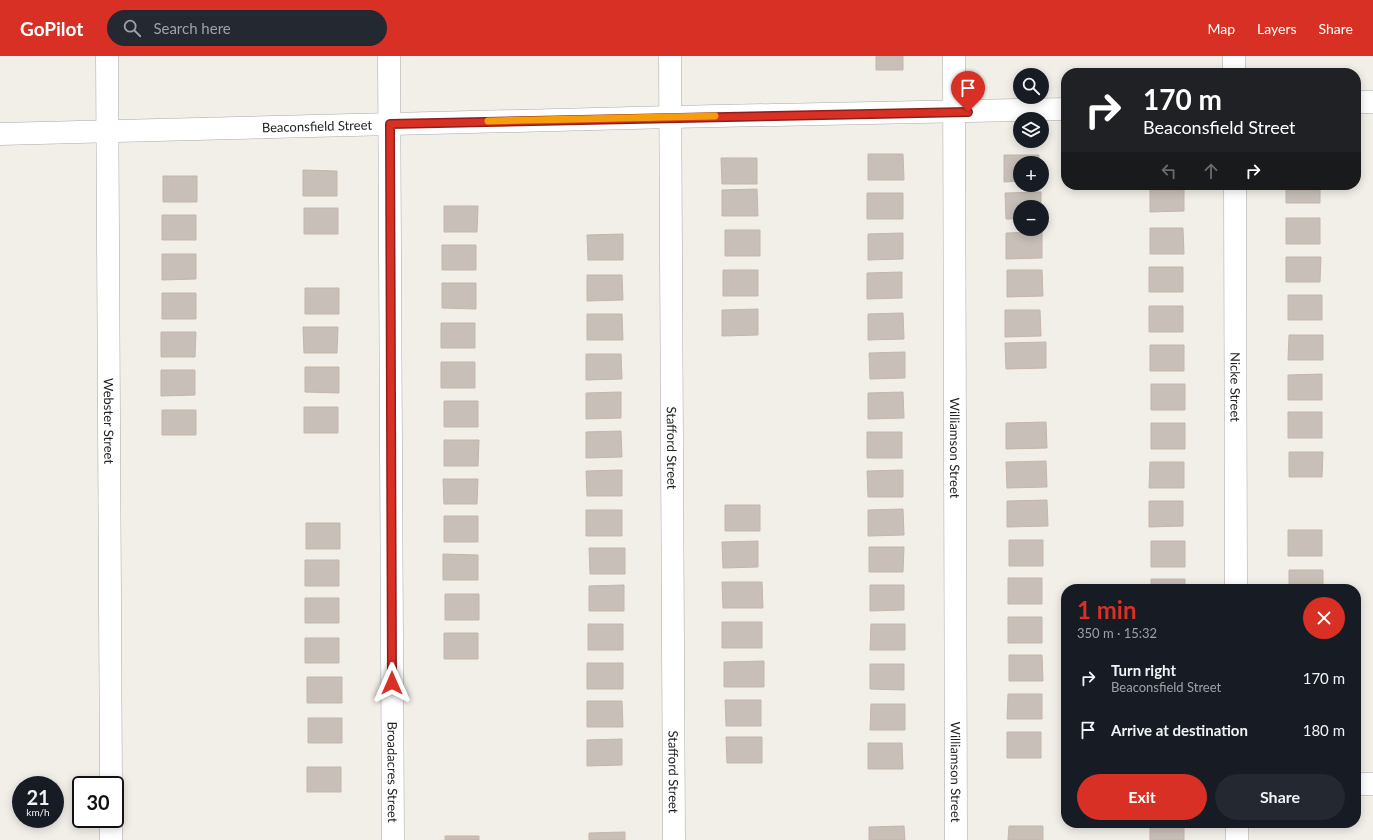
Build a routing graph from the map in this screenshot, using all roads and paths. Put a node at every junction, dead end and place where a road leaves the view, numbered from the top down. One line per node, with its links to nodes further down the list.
1 (107, 56): 13 (street, Webster Street)
2 (389, 56): 12 (street, Broadacres Street)
3 (670, 56): 11 (street, Stafford Street)
4 (954, 56): 10 (street, Williamson Street)
5 (1234, 56): 6 (street)
6 (1234, 68)
7 (1361, 102): 8 (street)
8 (1373, 102)
9 (1061, 109): 10 (street, Beaconsfield Street)
10 (954, 112): 11 (street, Beaconsfield Street); 25 (street, Williamson Street)
11 (671, 117): 12 (street, Beaconsfield Street); 24 (street, Stafford Street)
12 (390, 124): 13 (street, Beaconsfield Street); 23 (street, Broadacres Street)
13 (108, 131): 14 (street, Beaconsfield Street); 17 (street, Webster Street)
14 (0, 134)
15 (1235, 190): 16 (street, Nicke Street)
16 (1236, 584)
17 (111, 776)
18 (1361, 784): 19 (street)
19 (1373, 784)
20 (111, 828): 22 (street)
21 (1237, 828): 26 (street)
22 (111, 840)
23 (393, 840)
24 (674, 840)
25 (956, 840)
26 (1237, 840)

